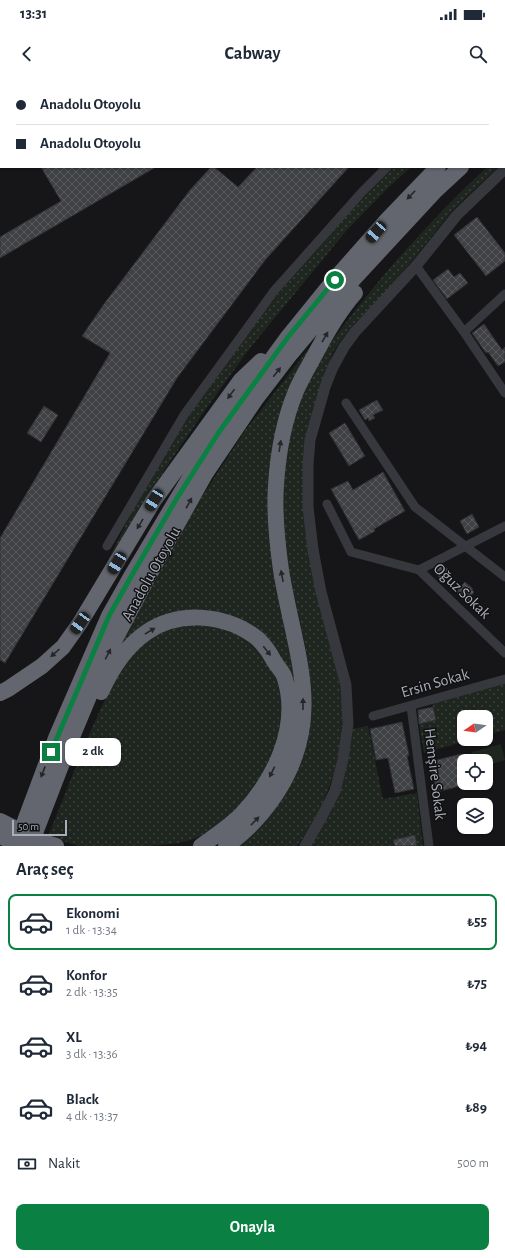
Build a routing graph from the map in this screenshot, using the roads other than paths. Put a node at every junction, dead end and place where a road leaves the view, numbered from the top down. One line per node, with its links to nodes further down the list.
1 (386, 168): 14 (street)
2 (437, 168): 9 (highway, Anadolu Otoyolu, one-way to 9)
3 (460, 168): 5 (highway, Anadolu Otoyolu)
4 (505, 169): 6 (street)
5 (434, 192): 23 (highway, Anadolu Otoyolu, one-way to 5); 31 (highway, one-way to 5)
6 (416, 266): 8 (street); 32 (street)
7 (505, 294): 8 (street)
8 (464, 332): 10 (street)
9 (288, 337): 20 (highway, one-way to 20); 26 (highway, Anadolu Otoyolu, one-way to 26)
10 (505, 393)
11 (346, 403): 15 (street)
12 (327, 504): 16 (street, Oğuz Sokak)
13 (505, 526): 15 (street)
14 (107, 546)
15 (466, 546): 16 (street); 17 (street)
16 (419, 570): 18 (street, Oğuz Sokak)
17 (505, 577)
18 (505, 653)
19 (505, 679): 21 (street, Ersin Sokak)
20 (0, 693)
21 (411, 706): 22 (street, Ersin Sokak); 33 (street, Hemşire Sokak)
22 (373, 716)
23 (44, 806): 28 (highway, Anadolu Otoyolu); 30 (highway, one-way to 30)
24 (0, 821): 29 (highway, bridge)
25 (0, 836): 27 (highway, bridge)
26 (15, 846)
27 (21, 846)
28 (30, 846)
29 (56, 846)
30 (200, 846)
31 (226, 846)
32 (305, 846)
33 (429, 846)

